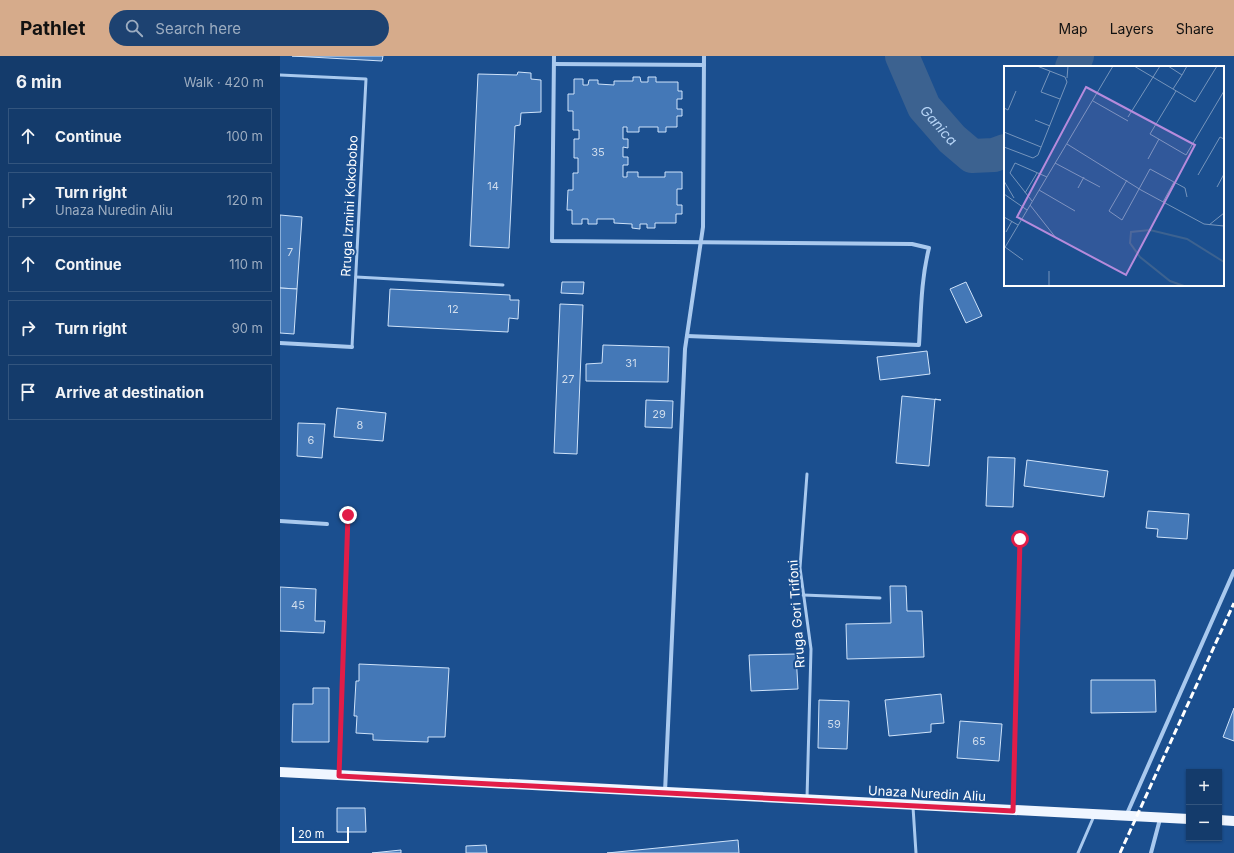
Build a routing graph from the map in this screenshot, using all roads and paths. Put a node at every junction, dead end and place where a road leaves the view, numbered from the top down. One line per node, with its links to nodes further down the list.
1 (554, 56): 3 (street)
2 (704, 56): 4 (street)
3 (554, 64): 4 (street); 6 (street)
4 (704, 65): 6 (street)
5 (280, 75): 7 (lane, Rruga Izmini Kokobobo)
6 (701, 243): 9 (street); 9 (street)
7 (356, 278): 8 (lane); 11 (lane, Rruga Izmini Kokobobo)
8 (503, 284)
9 (687, 336): 22 (street)
10 (280, 343): 11 (street, Rruga Izmini Kokobobo)
11 (352, 347)
12 (807, 474): 18 (lane, Rruga Gori Trifoni)
13 (348, 515): 21 (lane)
14 (280, 521): 15 (street)
15 (327, 524)
16 (1020, 539): 25 (lane)
17 (1234, 571): 27 (street)
18 (803, 595): 19 (lane); 23 (lane, Rruga Gori Trifoni)
19 (880, 598)
20 (280, 772): 21 (main road, Unaza Nuredin Aliu)
21 (339, 776): 22 (main road, Unaza Nuredin Aliu)
22 (665, 793): 23 (main road, Unaza Nuredin Aliu)
23 (807, 800): 24 (main road, Unaza Nuredin Aliu)
24 (913, 805): 25 (main road, Unaza Nuredin Aliu); 32 (lane)
25 (1013, 811): 26 (main road, Unaza Nuredin Aliu)
26 (1095, 814): 27 (main road, Unaza Nuredin Aliu); 33 (lane)
27 (1126, 816): 28 (main road, Unaza Nuredin Aliu)
28 (1161, 817): 29 (main road, Unaza Nuredin Aliu); 34 (street)
29 (1186, 819)
30 (1222, 820): 31 (main road)
31 (1234, 821)
32 (916, 853)
33 (1078, 853)
34 (1151, 853)

